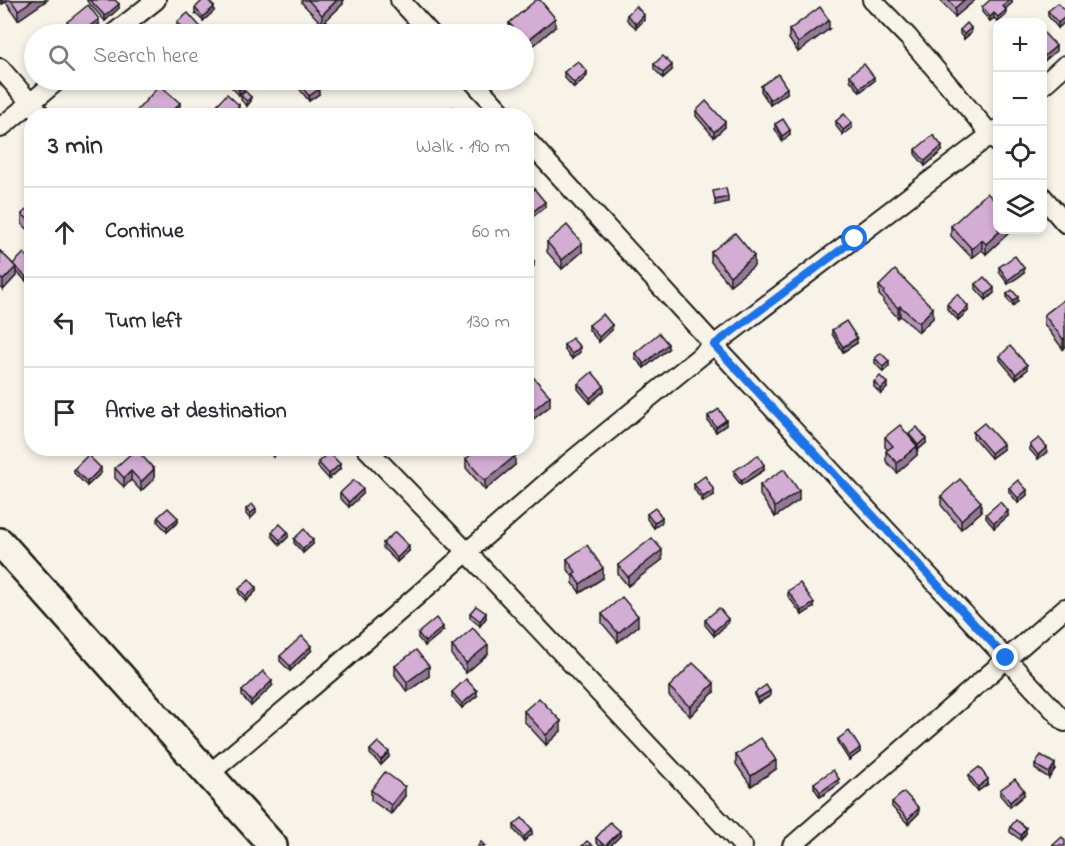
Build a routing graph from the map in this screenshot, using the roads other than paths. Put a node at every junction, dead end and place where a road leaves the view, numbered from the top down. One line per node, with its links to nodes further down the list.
1 (156, 0): 4 (street)
2 (400, 0): 5 (street)
3 (872, 0): 16 (street)
4 (126, 24)
5 (422, 24)
6 (1065, 65): 8 (street)
7 (0, 68): 11 (street)
8 (1047, 81)
9 (50, 90): 12 (street)
10 (481, 90): 13 (street)
11 (35, 108)
12 (37, 108)
13 (498, 108)
14 (24, 115): 15 (street)
15 (0, 128)
16 (993, 134)
17 (993, 137): 21 (street)
18 (534, 148): 21 (street)
19 (1047, 202): 20 (street)
20 (1065, 223)
21 (714, 345): 24 (street); 26 (street)
22 (374, 456): 24 (street)
23 (0, 542): 28 (main road)
24 (466, 551): 28 (street); 30 (street)
25 (1065, 608): 26 (street)
26 (1006, 658): 27 (street); 31 (street)
27 (1065, 722)
28 (209, 774): 29 (main road)
29 (273, 846)
30 (743, 846)
31 (792, 846)

